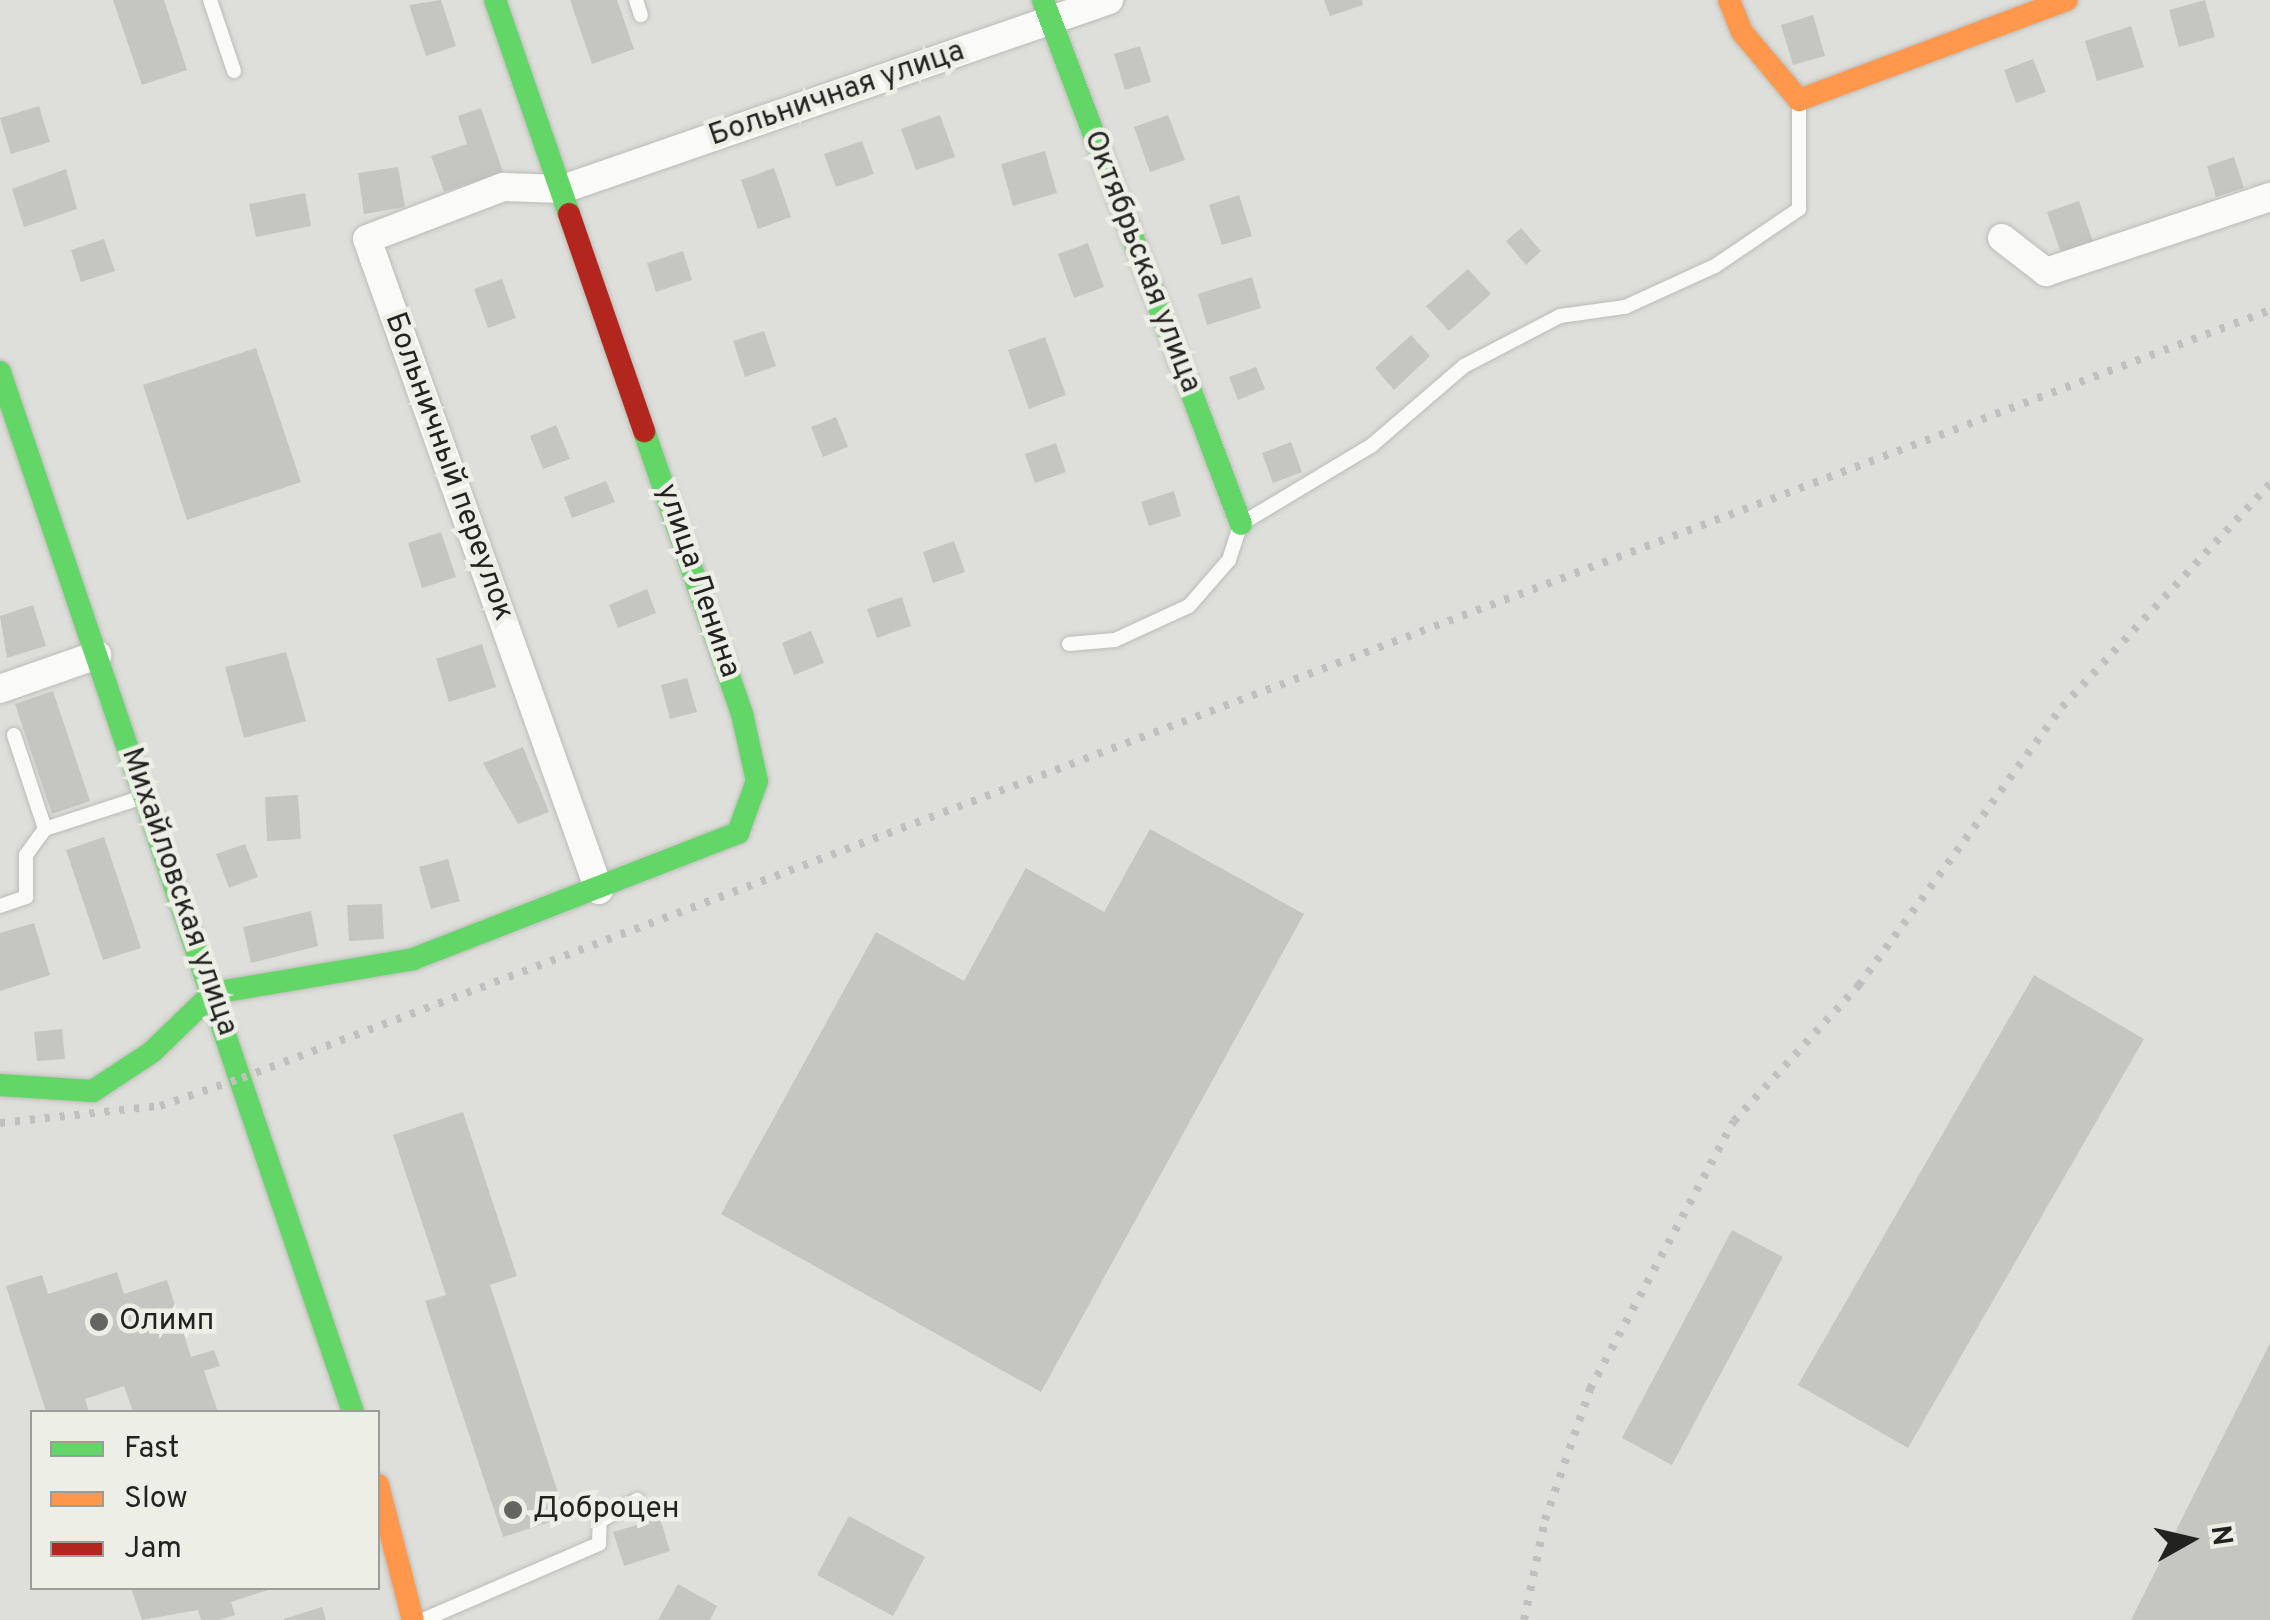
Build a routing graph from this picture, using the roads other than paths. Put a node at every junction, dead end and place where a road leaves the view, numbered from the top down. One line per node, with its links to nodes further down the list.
1 (210, 0): 7 (lane)
2 (495, 0): 9 (street, улица Ленина)
3 (1110, 0): 6 (street, Больничная улица)
4 (1729, 0): 8 (street)
5 (2067, 0): 8 (street)
6 (1046, 11): 9 (street, Больничная улица); 13 (street, Октябрьская улица)
7 (234, 71)
8 (1798, 100): 13 (lane)
9 (564, 189): 20 (street, улица Ленина); 20 (street, Больничный переулок)
10 (2270, 198): 11 (street)
11 (2002, 238)
12 (0, 372): 15 (street, Михайловская улица)
13 (1241, 524): 14 (lane)
14 (1069, 644)
15 (97, 656): 16 (street); 18 (street, Михайловская улица)
16 (0, 689)
17 (14, 735): 19 (lane)
18 (145, 797): 19 (lane); 22 (street, Михайловская улица)
19 (45, 828): 21 (lane)
20 (599, 890): 22 (street, улица Ленина)
21 (0, 906)
22 (212, 993): 23 (street); 24 (street, Михайловская улица)
23 (0, 1086)
24 (352, 1410)
25 (380, 1493): 27 (street)
26 (637, 1500): 28 (lane)
27 (413, 1620)
28 (423, 1620)

